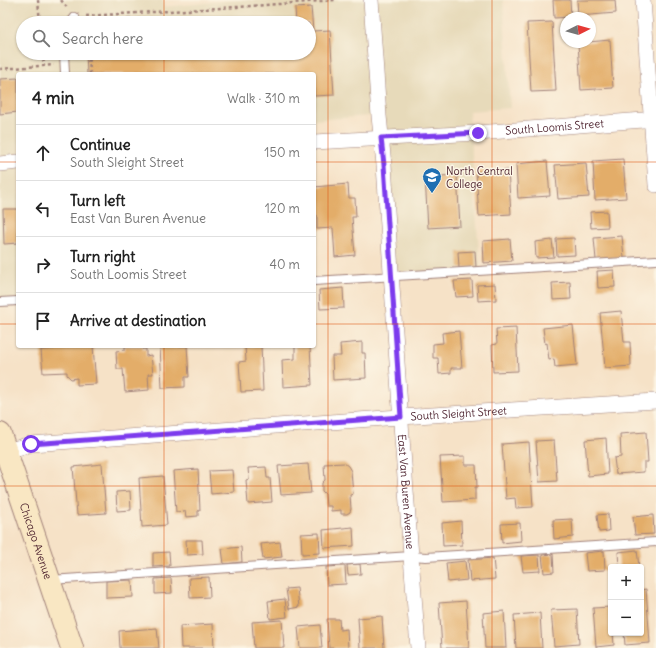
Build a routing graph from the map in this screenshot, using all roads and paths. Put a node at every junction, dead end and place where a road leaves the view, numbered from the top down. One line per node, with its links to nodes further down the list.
1 (38, 0): 5 (path)
2 (335, 0): 6 (path)
3 (371, 0): 16 (street, East Van Buren Avenue)
4 (643, 0): 15 (street)
5 (39, 16)
6 (127, 16)
7 (44, 60): 11 (path)
8 (64, 60): 10 (lane)
9 (89, 60): 14 (path)
10 (64, 65): 11 (path); 13 (lane)
11 (44, 66): 12 (path)
12 (0, 68)
13 (65, 72)
14 (90, 72)
15 (654, 119): 16 (street, South Loomis Street); 20 (street)
16 (381, 138): 17 (street, South Loomis Street); 22 (street, East Van Buren Avenue)
17 (316, 142)
18 (16, 162): 19 (street)
19 (0, 164)
20 (656, 185)
21 (656, 260): 22 (lane)
22 (392, 277): 23 (lane); 27 (street, East Van Buren Avenue)
23 (316, 281)
24 (16, 301): 25 (lane)
25 (0, 302)
26 (656, 401): 27 (street, South Sleight Street)
27 (401, 417): 28 (street, South Sleight Street); 30 (street, East Van Buren Avenue)
28 (2, 446): 31 (main road, Chicago Avenue)
29 (656, 542): 30 (lane)
30 (411, 556): 31 (lane); 33 (street, East Van Buren Avenue)
31 (49, 580): 32 (main road, Chicago Avenue)
32 (72, 648)
33 (418, 648)

